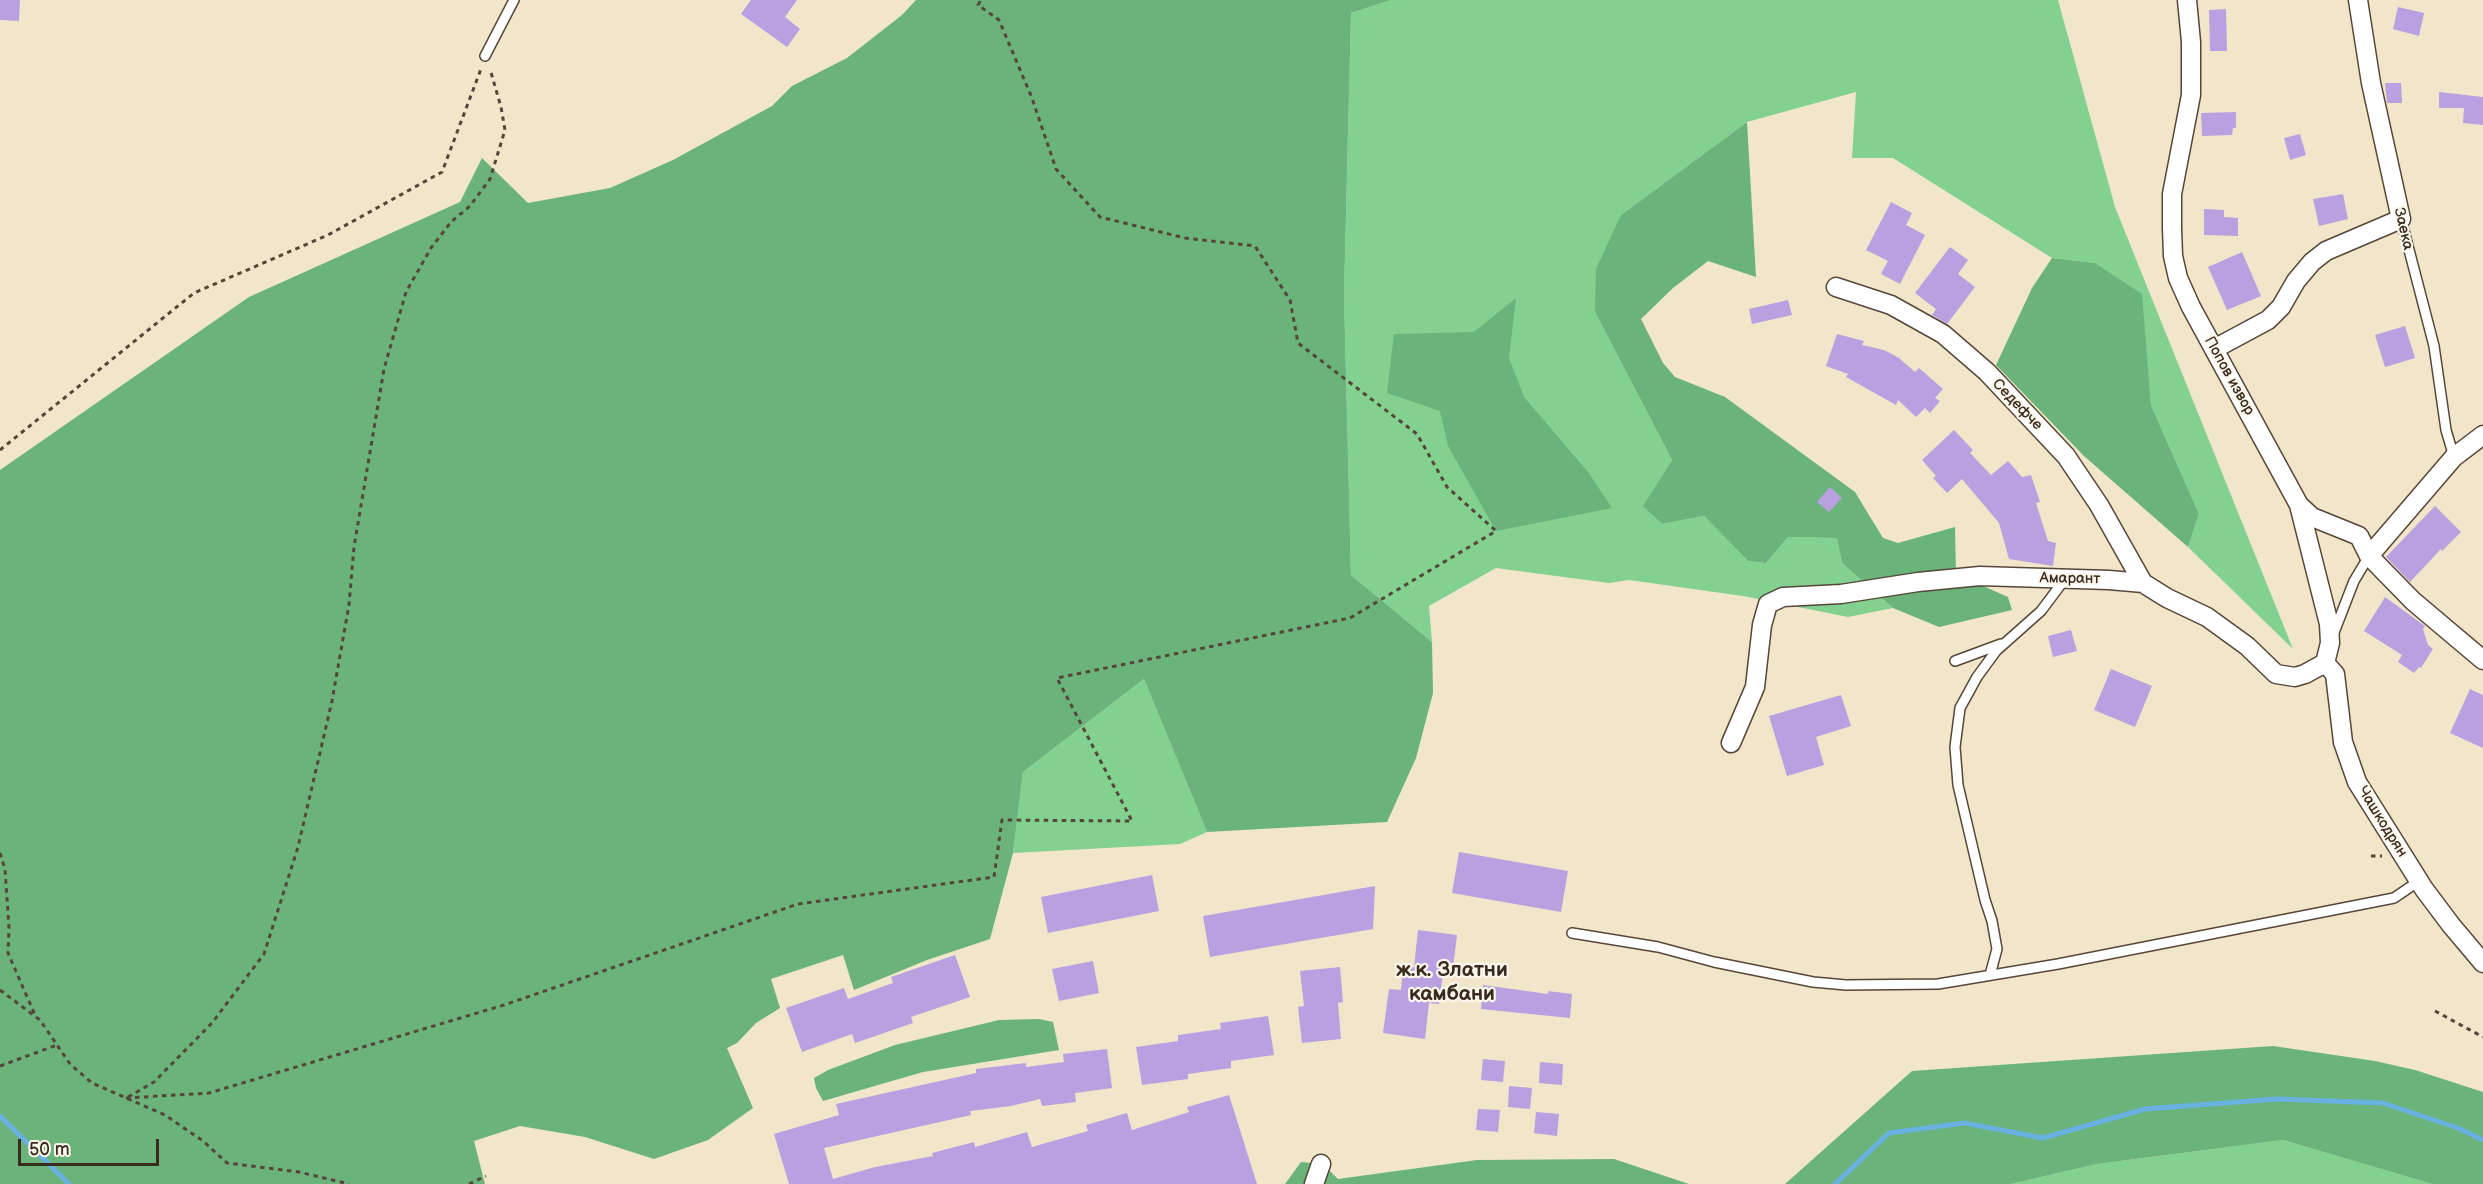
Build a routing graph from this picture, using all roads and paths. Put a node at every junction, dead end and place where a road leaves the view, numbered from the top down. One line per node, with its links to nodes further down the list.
1 (514, 0): 5 (lane)
2 (981, 0): 33 (path)
3 (2187, 0): 8 (street, Попов извор)
4 (2358, 0): 6 (street, Заека)
5 (486, 56): 10 (path); 33 (path)
6 (2401, 219): 8 (street); 11 (lane, Заека)
7 (1836, 287): 15 (street, Седефче)
8 (2214, 349): 12 (street, Попов извор)
9 (2483, 435): 11 (street)
10 (0, 450)
11 (2454, 457): 13 (street)
12 (2299, 505): 13 (street, Попов извор); 17 (street)
13 (2369, 556): 17 (lane); 18 (street, Попов извор)
14 (2064, 579): 15 (street, Амарант); 16 (lane); 21 (street, Амарант)
15 (2143, 583): 20 (street, Амарант)
16 (2006, 642): 19 (lane); 26 (lane)
17 (2330, 643): 20 (street)
18 (2483, 660)
19 (1955, 662)
20 (2325, 663): 23 (street, Чашкодрян)
21 (1731, 742)
22 (0, 853): 29 (path)
23 (2419, 881): 25 (street, Чашкодрян); 26 (lane)
24 (1572, 933): 26 (lane)
25 (2483, 963)
26 (1990, 975)
27 (0, 990): 29 (path)
28 (2434, 1011): 30 (path)
29 (36, 1017): 31 (path)
30 (2483, 1036)
31 (57, 1046): 32 (path); 33 (path)
32 (0, 1066)
33 (126, 1098): 36 (path)
34 (1322, 1164): 38 (street)
35 (486, 1176): 37 (path)
36 (349, 1184)
37 (469, 1184)
38 (1314, 1184)

